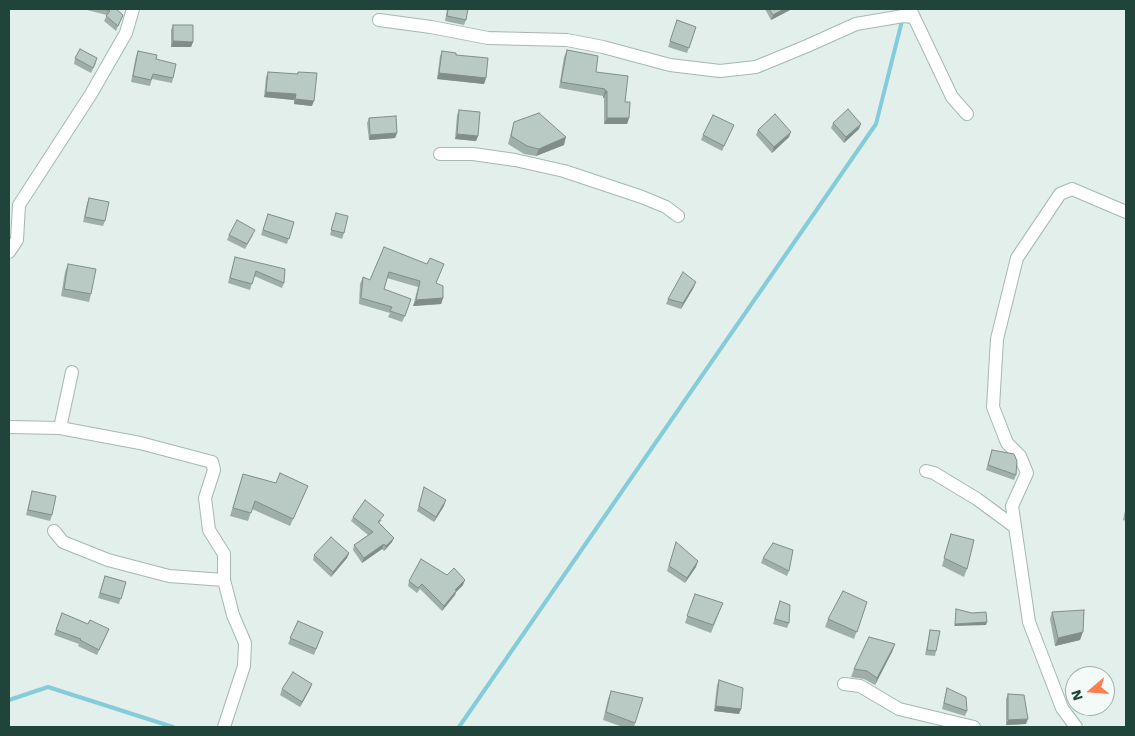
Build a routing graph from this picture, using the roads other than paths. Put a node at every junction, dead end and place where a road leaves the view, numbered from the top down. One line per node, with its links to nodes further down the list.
1 (133, 9): 8 (street)
2 (912, 13): 3 (street); 4 (street)
3 (378, 20)
4 (967, 114)
5 (440, 154): 7 (street)
6 (1126, 212): 13 (street)
7 (678, 216)
8 (9, 252)
9 (72, 372): 11 (street)
10 (9, 427): 11 (street)
11 (60, 428): 15 (street)
12 (926, 471): 13 (street)
13 (1015, 527): 19 (street)
14 (54, 531): 15 (street)
15 (224, 580): 17 (street)
16 (844, 684): 18 (street)
17 (224, 727)
18 (974, 727)
19 (1076, 727)

